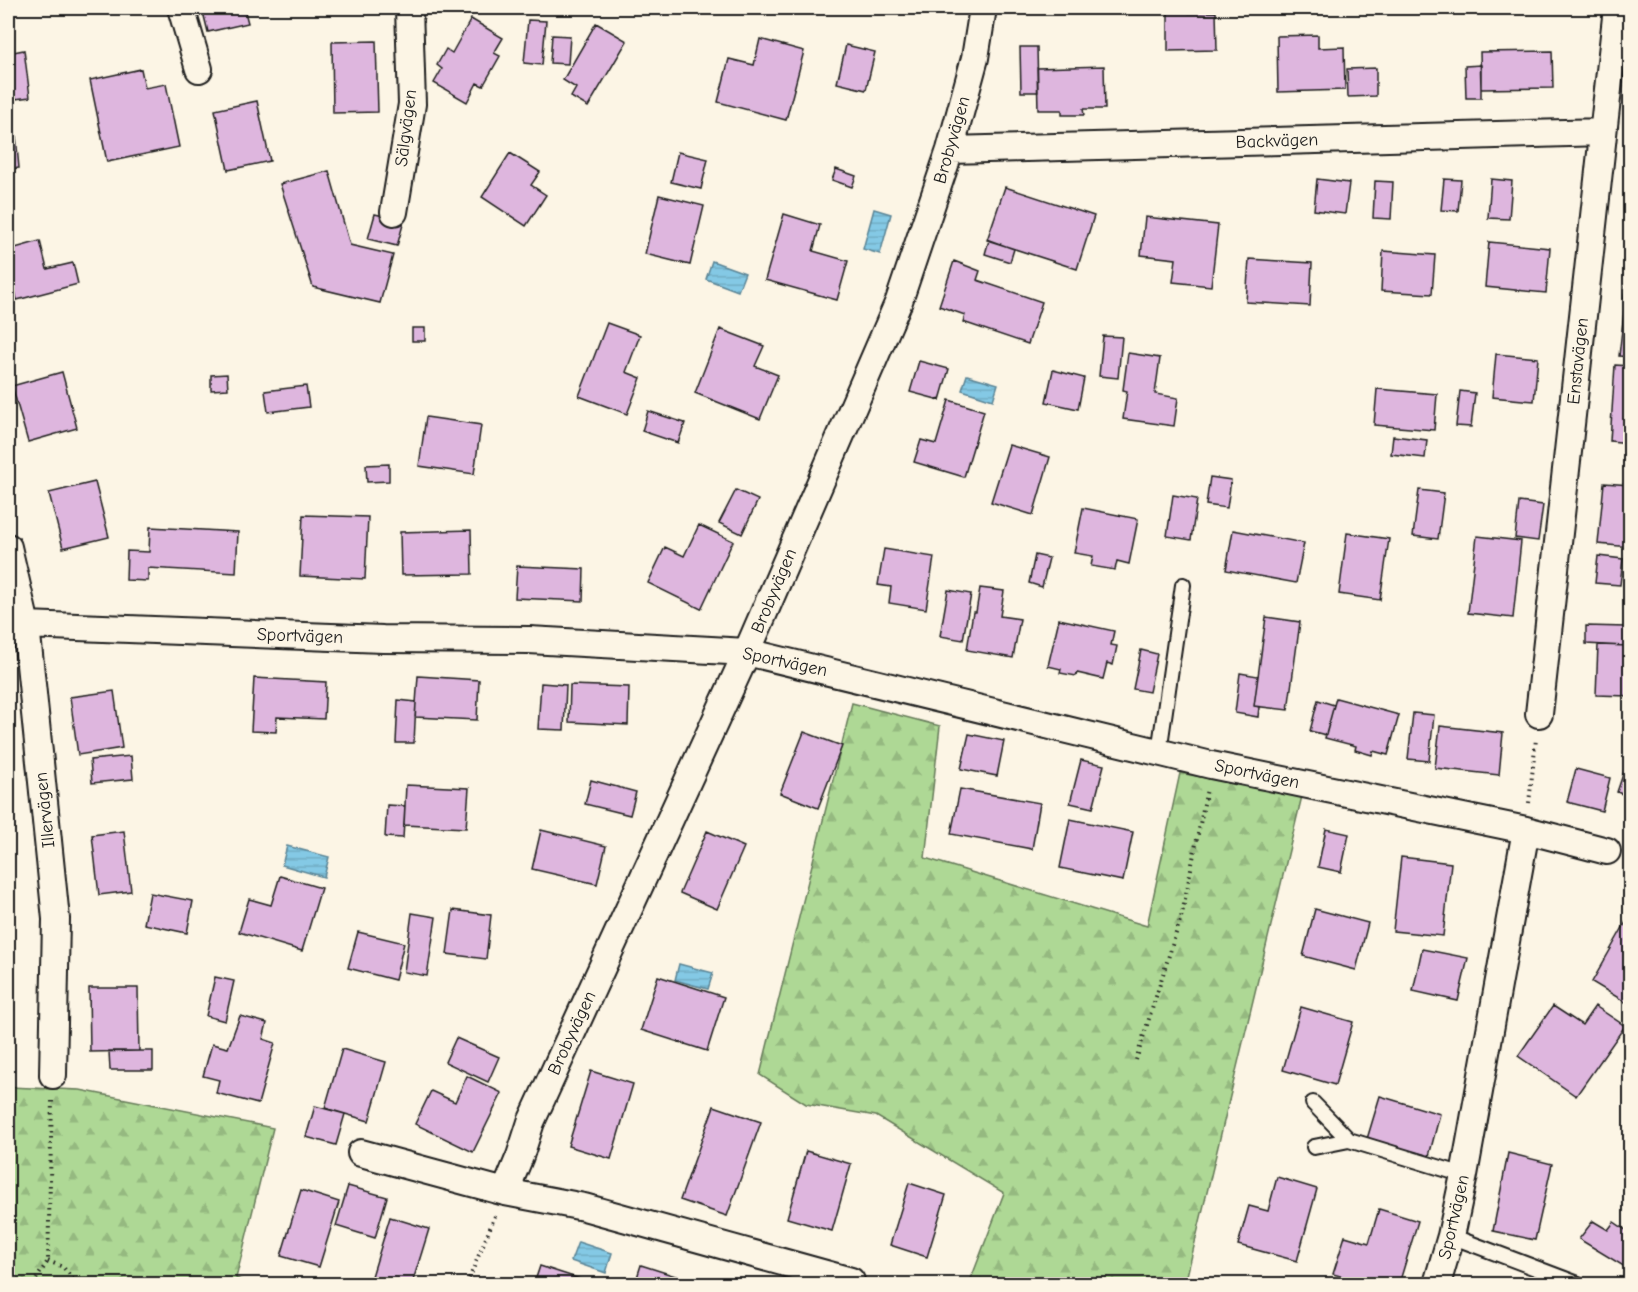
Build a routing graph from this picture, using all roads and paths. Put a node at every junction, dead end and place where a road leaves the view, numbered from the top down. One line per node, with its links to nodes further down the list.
1 (181, 8): 5 (street)
2 (409, 8): 8 (street, Sälgvägen)
3 (983, 8): 7 (street, Brobyvägen)
4 (1617, 8): 6 (street, Enstavägen)
5 (200, 69)
6 (1603, 132): 7 (street, Backvägen); 13 (street, Enstavägen)
7 (950, 150): 12 (street, Brobyvägen)
8 (394, 212)
9 (8, 547): 11 (street, Illervägen)
10 (1183, 585): 14 (lane)
11 (26, 626): 12 (street, Sportvägen); 19 (street, Illervägen)
12 (747, 652): 14 (street, Sportvägen); 25 (street, Brobyvägen)
13 (1539, 714): 16 (path)
14 (1159, 752): 15 (street, Sportvägen)
15 (1211, 765): 16 (street, Sportvägen); 18 (path)
16 (1526, 830): 17 (street, Sportvägen); 24 (street, Sportvägen)
17 (1606, 851)
18 (1136, 1060)
19 (52, 1075): 27 (path)
20 (1313, 1103): 21 (lane)
21 (1349, 1140): 22 (lane); 24 (lane)
22 (1314, 1147)
23 (361, 1153): 25 (street)
24 (1464, 1175): 26 (street, Sportvägen)
25 (505, 1192): 28 (street); 31 (path)
26 (1451, 1236): 32 (street, Sportvägen); 33 (lane)
27 (48, 1261): 29 (path); 30 (path)
28 (851, 1281)
29 (33, 1284)
30 (77, 1284)
31 (467, 1284)
32 (1437, 1284)
33 (1578, 1284)

